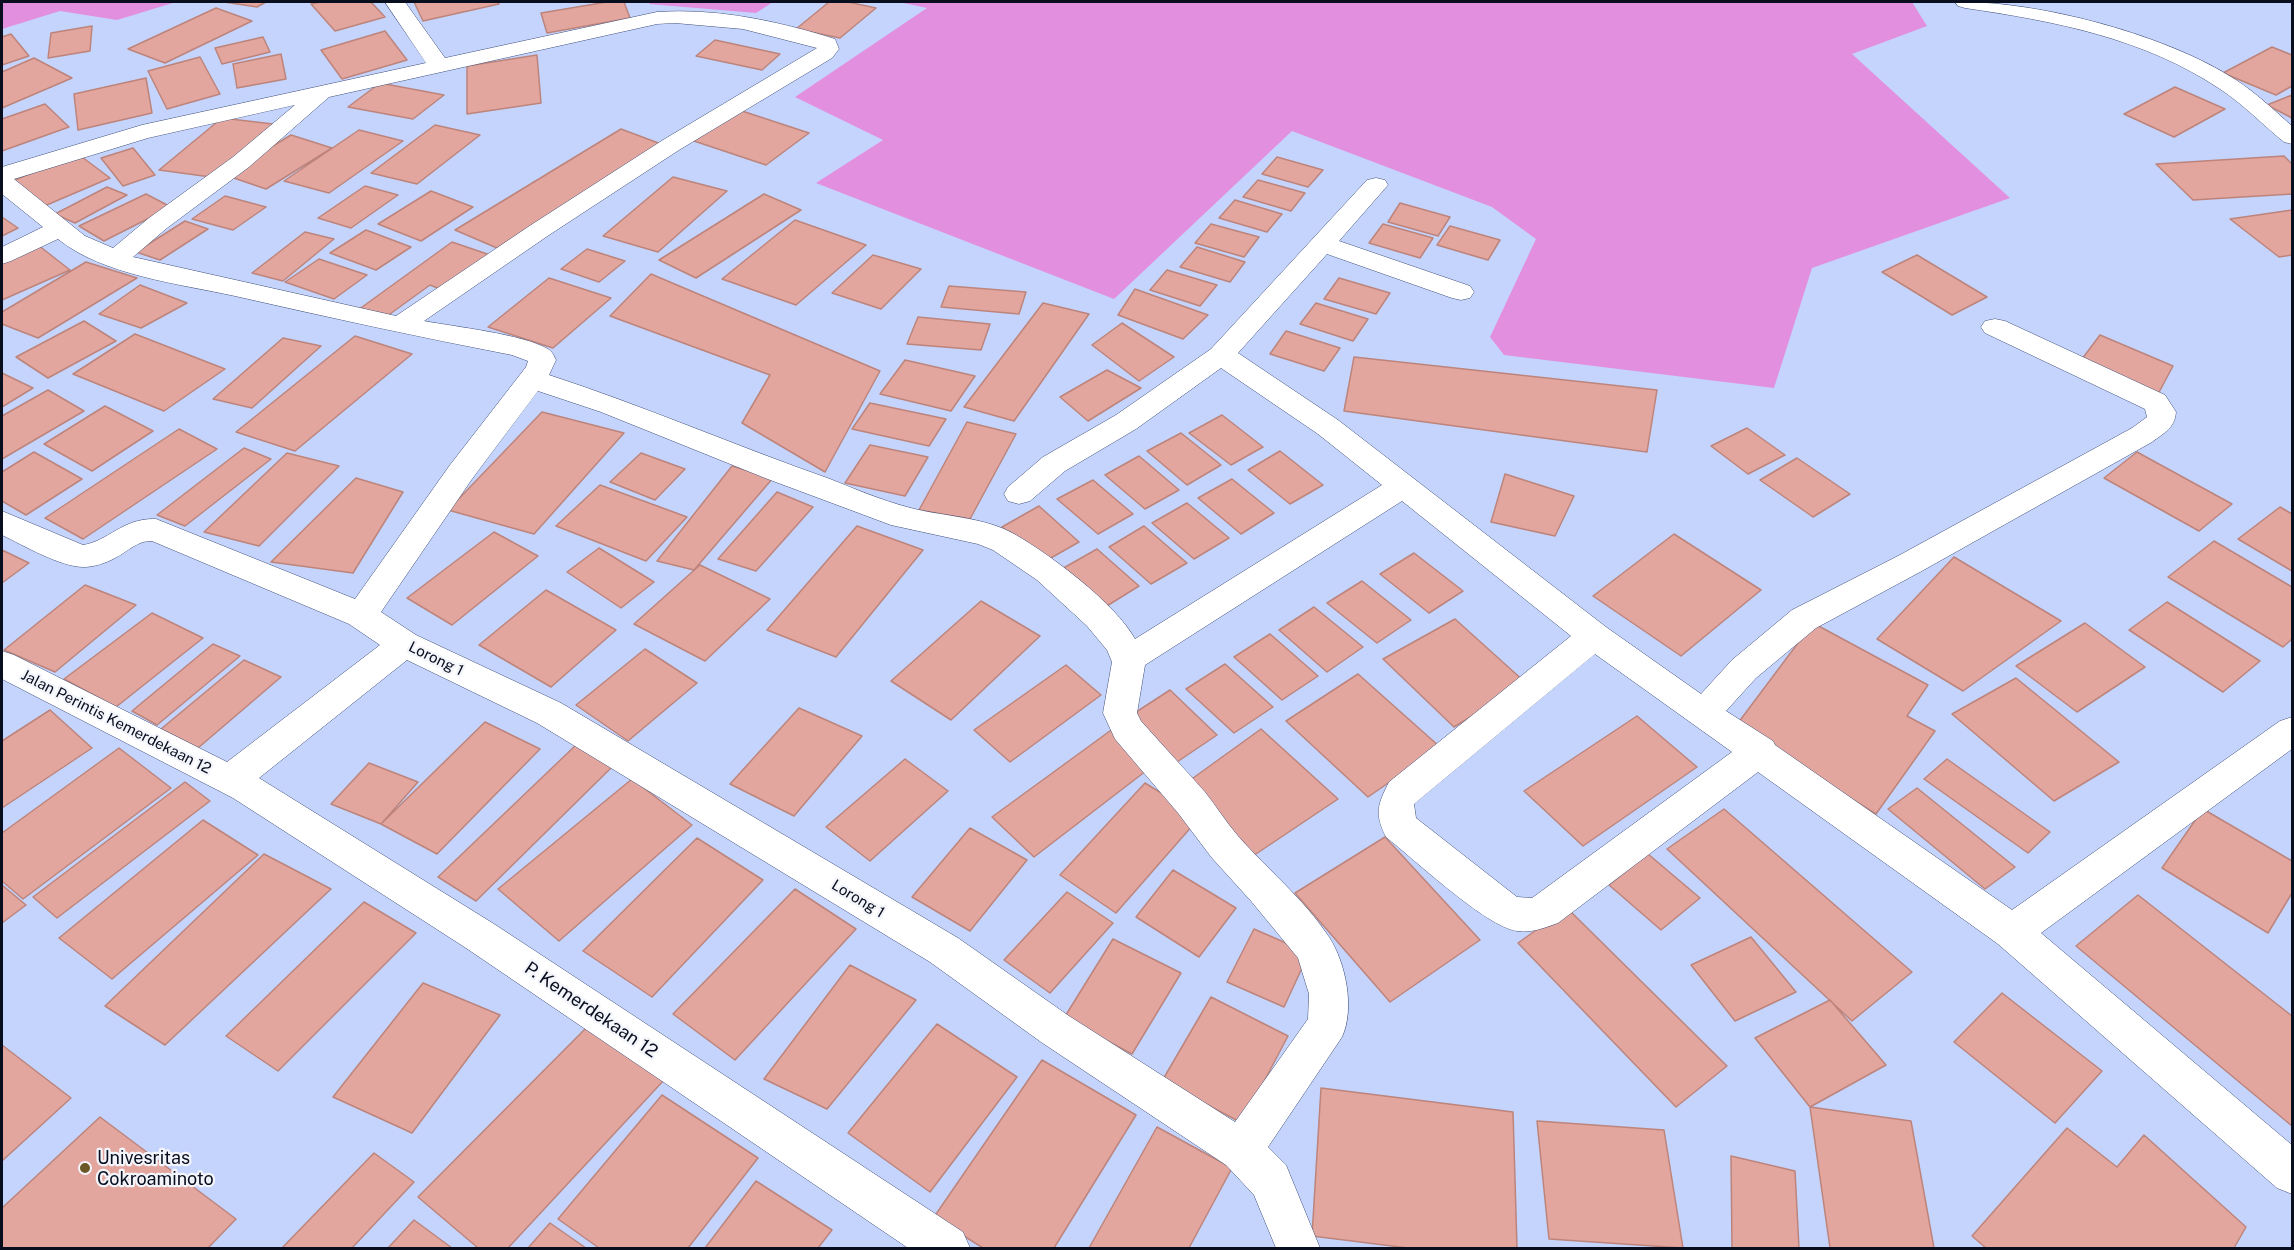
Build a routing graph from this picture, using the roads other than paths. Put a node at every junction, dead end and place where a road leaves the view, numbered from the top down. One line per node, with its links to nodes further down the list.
1 (395, 2): 3 (street)
2 (1965, 2): 5 (street)
3 (439, 66): 4 (street); 14 (street)
4 (323, 92): 6 (street); 12 (street)
5 (2292, 137)
6 (2, 176)
7 (2, 182): 9 (street)
8 (1376, 185): 10 (street)
9 (60, 229): 11 (street); 12 (street)
10 (1324, 244): 13 (street); 16 (street)
11 (2, 256)
12 (114, 260): 14 (street)
13 (1461, 292)
14 (401, 325): 17 (street)
15 (1995, 327): 26 (street)
16 (1221, 355): 18 (street); 19 (street)
17 (532, 379): 21 (street); 31 (street)
18 (1402, 487): 22 (street); 24 (street)
19 (1019, 494)
20 (2, 522): 21 (street, Lorong 1)
21 (361, 615): 23 (street, Lorong 1)
22 (1594, 636): 26 (street); 28 (street)
23 (404, 644): 29 (street); 31 (street, Lorong 1)
24 (1134, 656)
25 (2, 664): 29 (street, Jalan Perintis Kemerdekaan 12)
26 (1705, 712): 28 (street)
27 (2292, 731): 30 (street)
28 (1761, 751): 30 (street)
29 (230, 780): 33 (street, P. Kemerdekaan 12)
30 (2012, 932): 32 (street)
31 (1241, 1150): 34 (street, Lorong 1)
32 (2292, 1173)
33 (947, 1248)
34 (1298, 1248)

